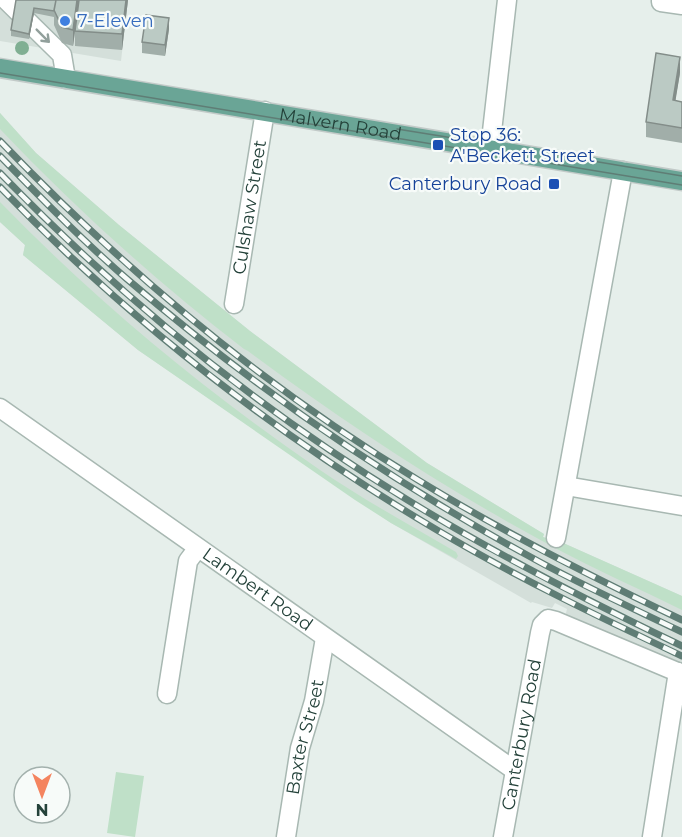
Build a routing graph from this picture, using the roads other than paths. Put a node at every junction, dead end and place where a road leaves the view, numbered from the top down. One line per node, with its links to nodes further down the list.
1 (6, 0): 6 (street, one-way to 6)
2 (507, 0): 8 (street)
3 (661, 0): 4 (street)
4 (682, 5)
5 (0, 68): 6 (main road, Malvern Road)
6 (66, 79): 7 (main road, Malvern Road)
7 (265, 111): 8 (main road, Malvern Road); 11 (street, Culshaw Street)
8 (490, 149): 9 (main road, Malvern Road)
9 (623, 171): 10 (main road, Malvern Road); 13 (street)
10 (682, 181)
11 (234, 304)
12 (0, 408): 16 (street, Lambert Road)
13 (566, 486): 14 (street); 15 (street)
14 (682, 506)
15 (556, 538)
16 (197, 549): 17 (street, Lambert Road); 19 (street)
17 (325, 638): 20 (street, Lambert Road); 21 (street, Baxter Street)
18 (680, 673): 20 (street, Canterbury Road); 23 (street)
19 (167, 694)
20 (514, 770): 22 (street, Canterbury Road)
21 (286, 837)
22 (503, 837)
23 (652, 837)

